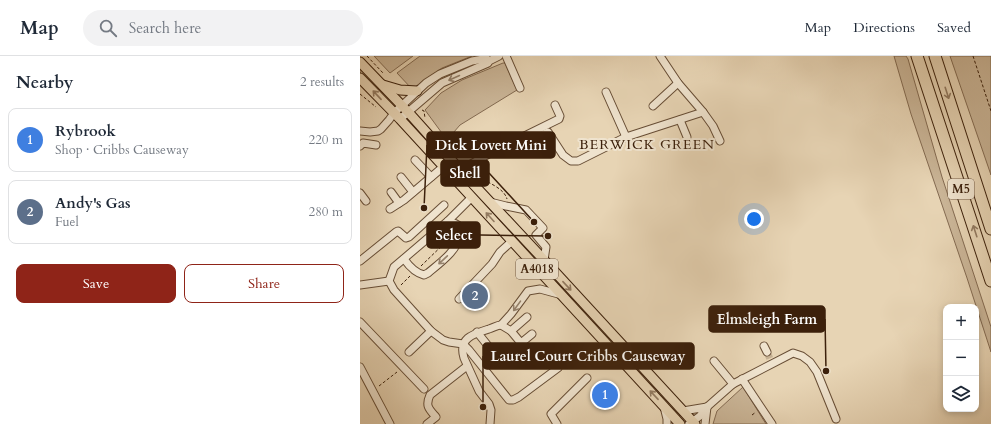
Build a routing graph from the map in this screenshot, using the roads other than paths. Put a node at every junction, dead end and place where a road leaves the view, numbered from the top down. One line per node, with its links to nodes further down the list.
1 (498, 56): 6 (street)
2 (506, 56): 11 (street)
3 (660, 56): 9 (street)
4 (917, 56): 51 (highway, M5, one-way to 4)
5 (935, 56): 44 (highway, M5, one-way to 44)
6 (489, 60): 12 (street); 18 (street, one-way to 18)
7 (360, 62): 10 (main road, A4018)
8 (360, 78): 19 (main road, A4018, one-way to 8)
9 (678, 83): 16 (street); 17 (street)
10 (382, 84): 12 (main road, A4018); 15 (main road, A4018)
11 (520, 88)
12 (417, 91): 15 (street)
13 (606, 92): 22 (street)
14 (555, 105): 30 (street)
15 (402, 106): 18 (main road, A4018); 19 (street)
16 (653, 106)
17 (703, 112): 20 (street); 24 (street)
18 (408, 113): 19 (street); 30 (main road, A4018)
19 (397, 116): 21 (street); 29 (main road, A4018)
20 (680, 120): 22 (street); 23 (street)
21 (360, 131)
22 (626, 137): 27 (street)
23 (687, 137)
24 (720, 141)
25 (376, 145): 26 (street)
26 (360, 146)
27 (514, 149)
28 (415, 160): 32 (street)
29 (443, 166): 32 (street); 36 (main road, A4018)
30 (460, 171): 38 (main road, A4018)
31 (401, 177): 34 (street)
32 (431, 177): 34 (street)
33 (391, 192): 39 (street)
34 (413, 192): 39 (street)
35 (360, 194): 37 (street)
36 (472, 197): 42 (street); 46 (main road, A4018, one-way to 36)
37 (366, 201)
38 (490, 202): 48 (main road, A4018); 48 (street)
39 (399, 204): 41 (street)
40 (444, 205): 43 (street)
41 (390, 209)
42 (448, 221): 45 (street); 47 (street, one-way to 47)
43 (421, 226): 45 (street); 49 (street)
44 (991, 229)
45 (430, 236): 47 (street)
46 (512, 242): 53 (main road, A4018); 54 (street)
47 (404, 259): 50 (street)
48 (544, 260): 75 (main road, A4018, one-way to 75)
49 (360, 261)
50 (389, 281): 52 (street); 58 (street)
51 (991, 281)
52 (361, 283)
53 (562, 296): 57 (street, one-way to 57); 73 (main road, A4018, one-way to 53)
54 (459, 299)
55 (527, 317): 59 (street)
56 (360, 322): 72 (street)
57 (501, 325): 59 (street); 60 (street)
58 (431, 331): 62 (street); 63 (street)
59 (511, 331): 61 (street)
60 (477, 332): 62 (street); 64 (street)
61 (532, 334)
62 (463, 344): 66 (street); 68 (street)
63 (409, 352)
64 (497, 357)
65 (714, 361): 71 (street)
66 (467, 366): 79 (street); 80 (street)
67 (360, 368): 78 (street)
68 (558, 368)
69 (587, 378): 81 (street)
70 (742, 379): 71 (street); 76 (street); 85 (street)
71 (733, 384): 74 (street)
72 (424, 389)
73 (664, 407): 82 (street); 83 (main road, A4018)
74 (707, 407): 75 (street); 77 (street); 84 (street)
75 (683, 411): 77 (main road, A4018)
76 (836, 419)
77 (692, 423)
78 (390, 424)
79 (426, 424)
80 (490, 424)
81 (557, 424)
82 (667, 424)
83 (680, 424)
84 (705, 424)
85 (772, 424)

